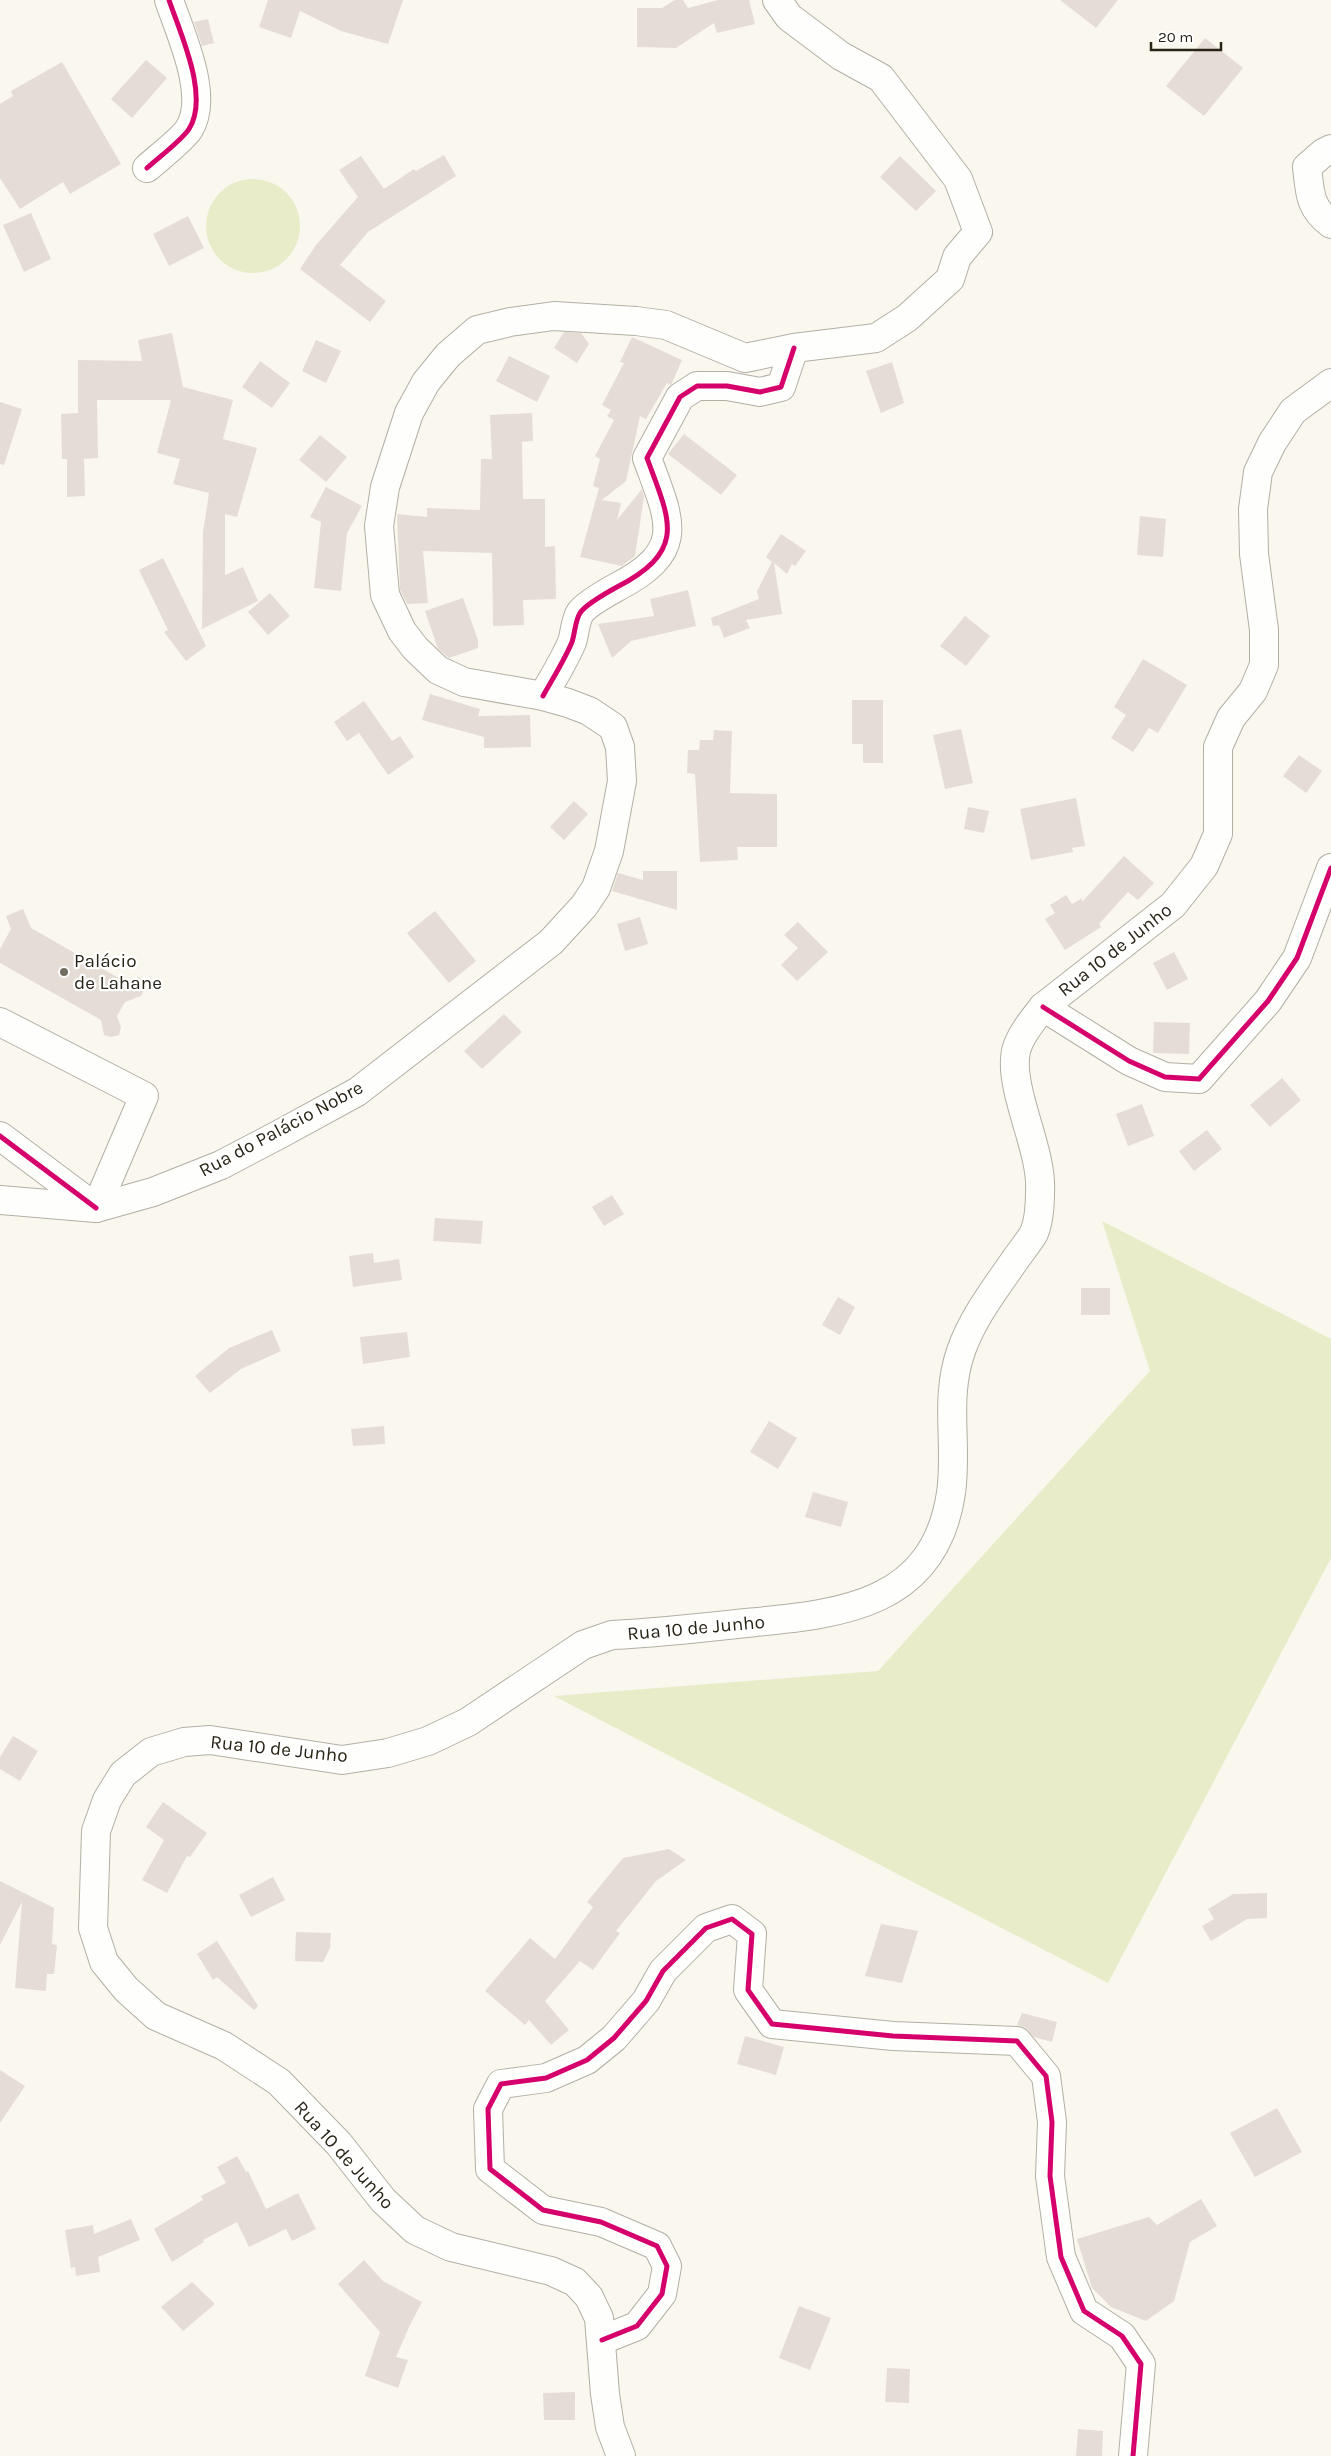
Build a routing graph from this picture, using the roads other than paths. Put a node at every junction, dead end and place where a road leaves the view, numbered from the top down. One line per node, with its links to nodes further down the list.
1 (169, 0): 4 (main road)
2 (777, 0): 6 (main road, Rua do Palácio Nobre)
3 (1331, 149): 5 (main road)
4 (147, 168)
5 (1331, 224)
6 (794, 348): 8 (main road); 8 (main road, Rua do Palácio Nobre)
7 (1331, 383): 10 (main road, Rua 10 de Junho)
8 (543, 696): 14 (main road, Rua do Palácio Nobre)
9 (1331, 868): 10 (main road)
10 (1043, 1007): 15 (main road, Rua 10 de Junho)
11 (0, 1022): 14 (main road)
12 (0, 1136): 14 (main road)
13 (0, 1200): 14 (main road, Rua do Palácio Nobre)
14 (96, 1208)
15 (602, 2340): 16 (main road, Rua 10 de Junho); 17 (main road)
16 (621, 2456)
17 (1133, 2456)

